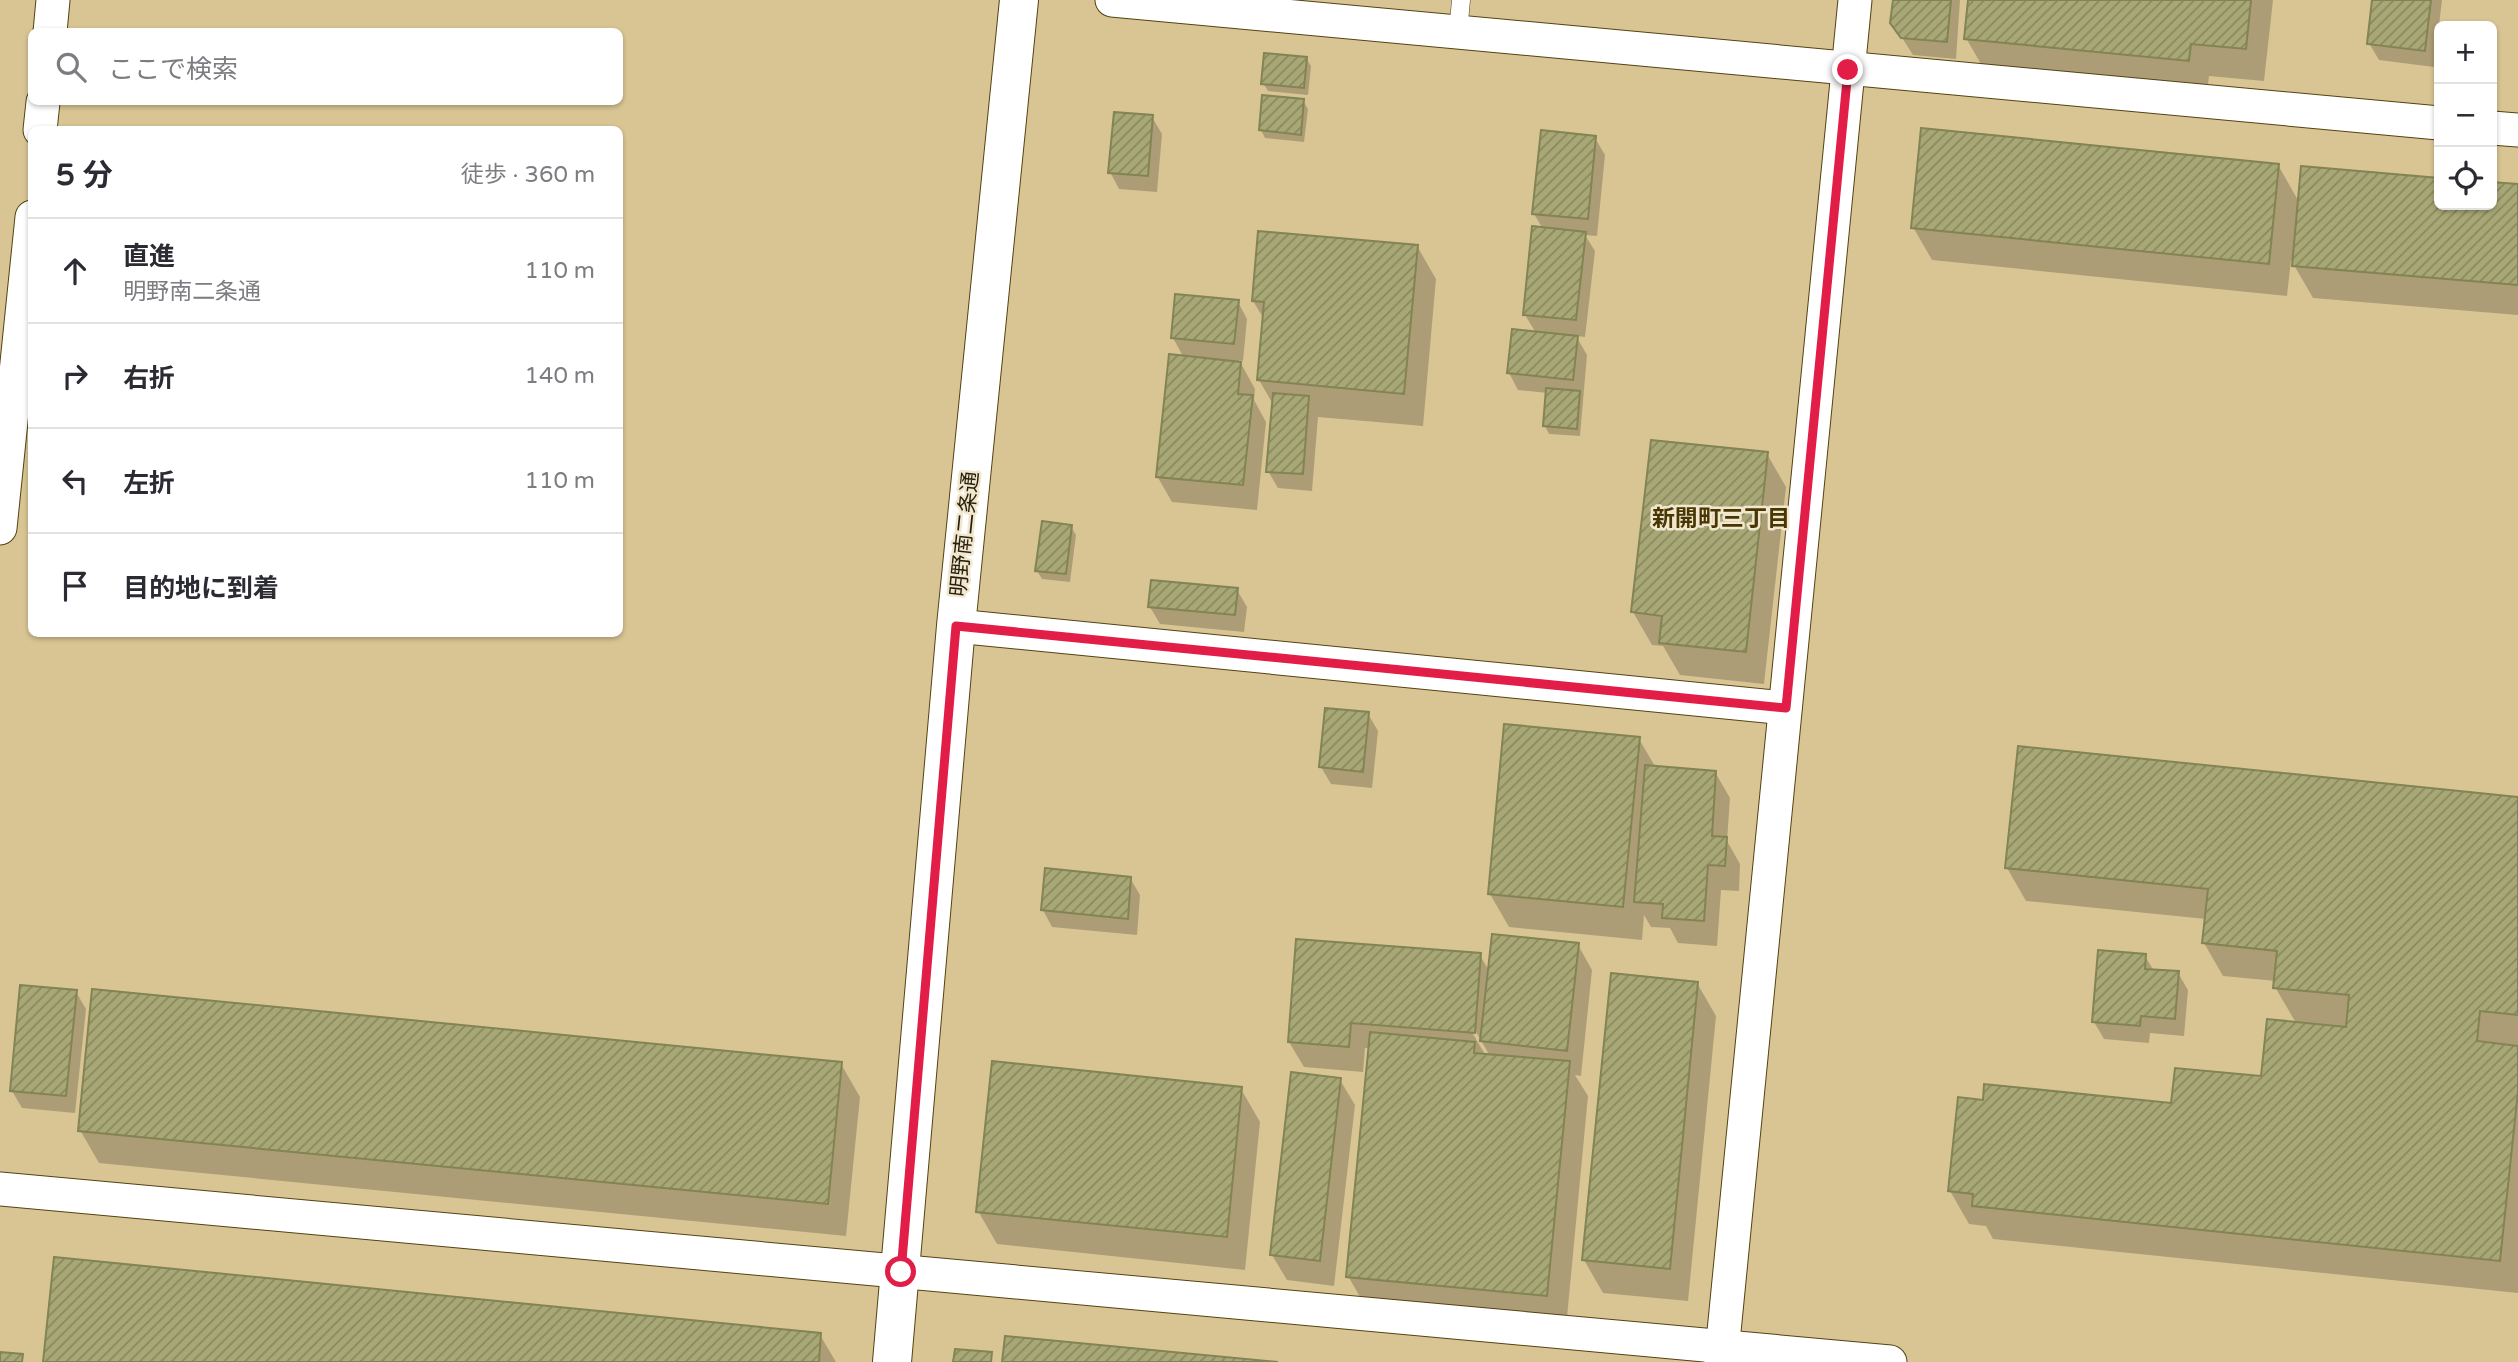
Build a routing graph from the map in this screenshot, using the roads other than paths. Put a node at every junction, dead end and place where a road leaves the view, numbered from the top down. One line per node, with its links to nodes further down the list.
1 (54, 0): 6 (street)
2 (1019, 0): 16 (street, 明野南二条通)
3 (1112, 0): 7 (street)
4 (1461, 0): 7 (lane)
5 (1855, 0): 8 (street)
6 (50, 28)
7 (1458, 33): 8 (street)
8 (1848, 70): 10 (street); 17 (street)
9 (43, 105): 11 (street)
10 (2434, 123)
11 (40, 126)
12 (2497, 128): 13 (street)
13 (2518, 130)
14 (28, 256): 15 (street)
15 (0, 528)
16 (956, 626): 17 (street); 19 (street, 明野南二条通)
17 (1786, 708): 20 (street)
18 (0, 1189): 19 (street)
19 (901, 1272): 20 (street); 21 (street, 明野南二条通)
20 (1721, 1354): 22 (street)
21 (892, 1362)
22 (1889, 1362)

